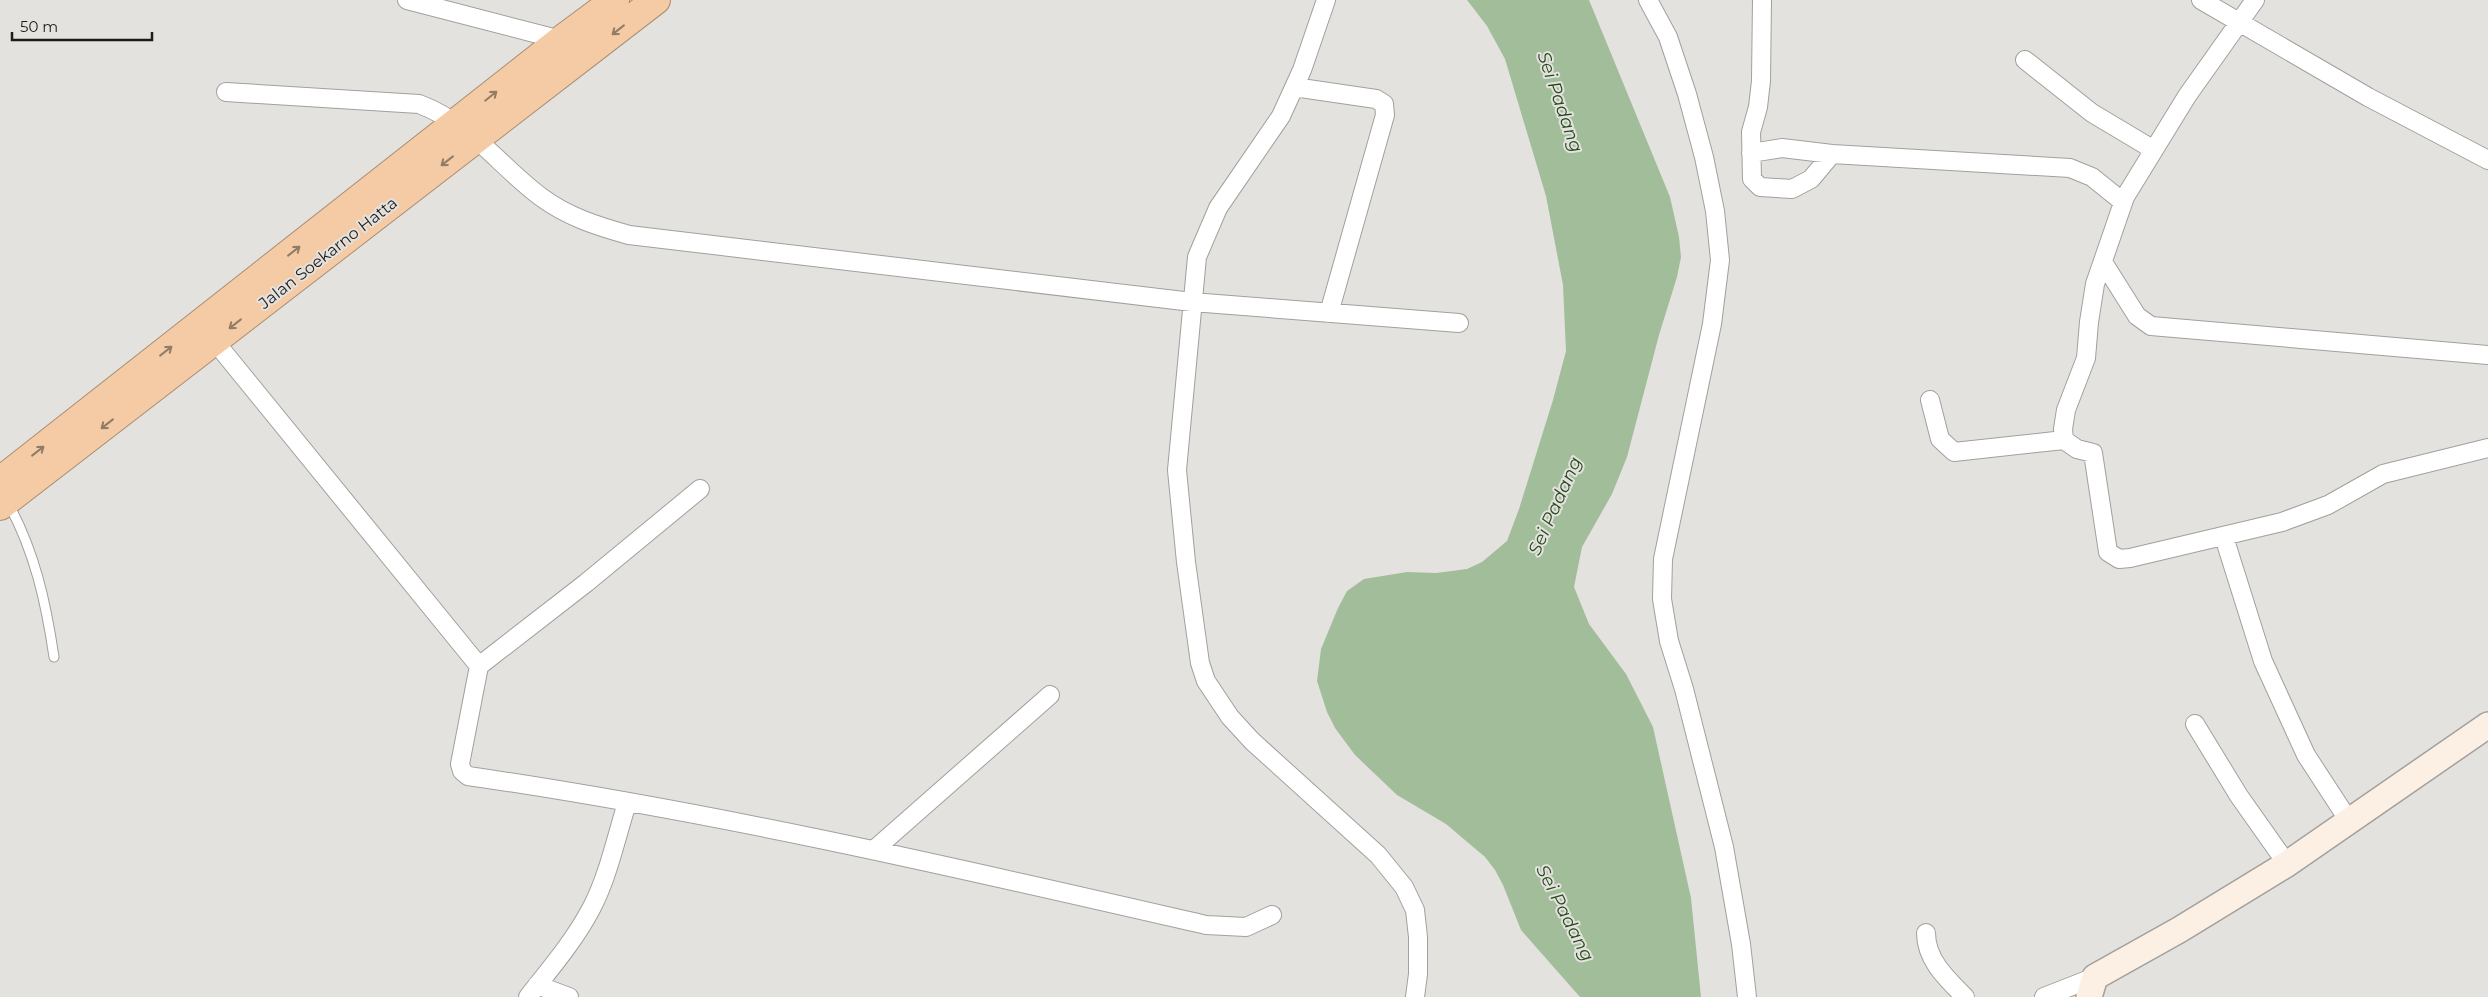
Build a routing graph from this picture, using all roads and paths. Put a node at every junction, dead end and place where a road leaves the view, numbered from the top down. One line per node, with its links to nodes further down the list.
1 (406, 0): 10 (street)
2 (615, 0): 10 (highway, Jalan Soekarno Hatta)
3 (656, 0): 14 (highway, Jalan Soekarno Hatta, one-way to 14)
4 (1326, 0): 12 (street)
5 (1648, 0): 47 (street)
6 (1762, 0): 16 (street)
7 (2201, 0): 9 (street)
8 (2255, 0): 9 (street)
9 (2239, 22): 15 (street); 18 (street)
10 (561, 40): 14 (highway, Jalan Soekarno Hatta, one-way to 10)
11 (2025, 60): 15 (street)
12 (1294, 87): 21 (street); 22 (street)
13 (226, 92): 14 (street)
14 (467, 131): 21 (street); 24 (highway, Jalan Soekarno Hatta)
15 (2154, 150): 19 (street)
16 (1751, 153): 17 (street); 17 (street)
17 (1832, 154): 19 (street)
18 (2488, 160)
19 (2123, 202): 20 (street)
20 (2103, 262): 25 (street); 27 (street)
21 (1192, 302): 22 (street); 46 (street)
22 (1329, 313): 23 (street)
23 (1459, 323)
24 (207, 332): 30 (highway, Jalan Soekarno Hatta); 33 (street)
25 (2488, 355)
26 (1930, 400): 27 (street)
27 (2064, 440): 31 (street)
28 (2488, 448): 31 (street)
29 (700, 489): 33 (street)
30 (3, 496): 32 (lane)
31 (2224, 537): 38 (street)
32 (54, 658)
33 (479, 666): 37 (street)
34 (1050, 695): 39 (street)
35 (2195, 724): 40 (street)
36 (2488, 724): 38 (street)
37 (627, 803): 39 (street); 44 (street)
38 (2349, 821): 40 (street)
39 (876, 849): 41 (street)
40 (2288, 864): 43 (street)
41 (1272, 915)
42 (1926, 933): 48 (street)
43 (2092, 987): 49 (street)
44 (533, 991): 45 (street)
45 (569, 997)
46 (1415, 997)
47 (1747, 997)
48 (1965, 997)
49 (2044, 997)

